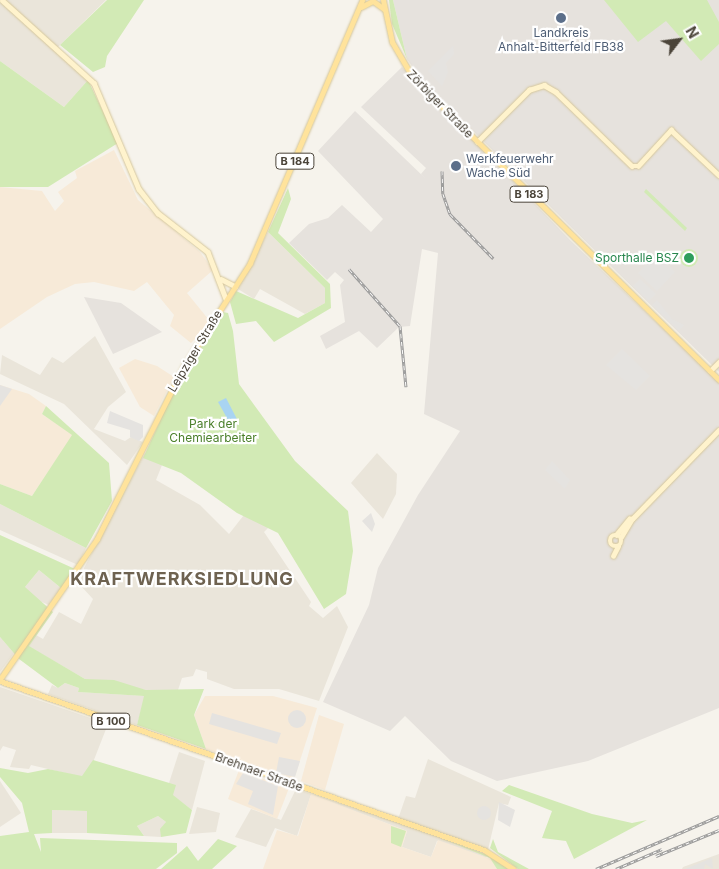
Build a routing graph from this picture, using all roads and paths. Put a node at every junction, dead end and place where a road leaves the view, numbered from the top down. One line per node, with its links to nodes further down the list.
1 (2, 0): 7 (street)
2 (383, 0): 4 (main road, Zörbiger Straße / B 183)
3 (362, 2): 4 (main road); 8 (main road, Leipziger Straße / B 184)
4 (384, 10): 5 (main road, Zörbiger Straße / B 183)
5 (477, 142): 6 (street); 11 (main road, Zörbiger Straße / B 183)
6 (719, 175)
7 (221, 279): 8 (street); 9 (street)
8 (235, 286): 9 (main road, Leipziger Straße / B 184)
9 (226, 300): 15 (main road, Leipziger Straße / B 184)
10 (719, 362): 11 (street)
11 (710, 371): 12 (main road, Zörbiger Straße / B 183)
12 (719, 380)
13 (719, 430): 14 (street)
14 (618, 536): 14 (street)
15 (0, 680): 16 (main road, Brehnaer Straße / B 100)
16 (513, 869)

